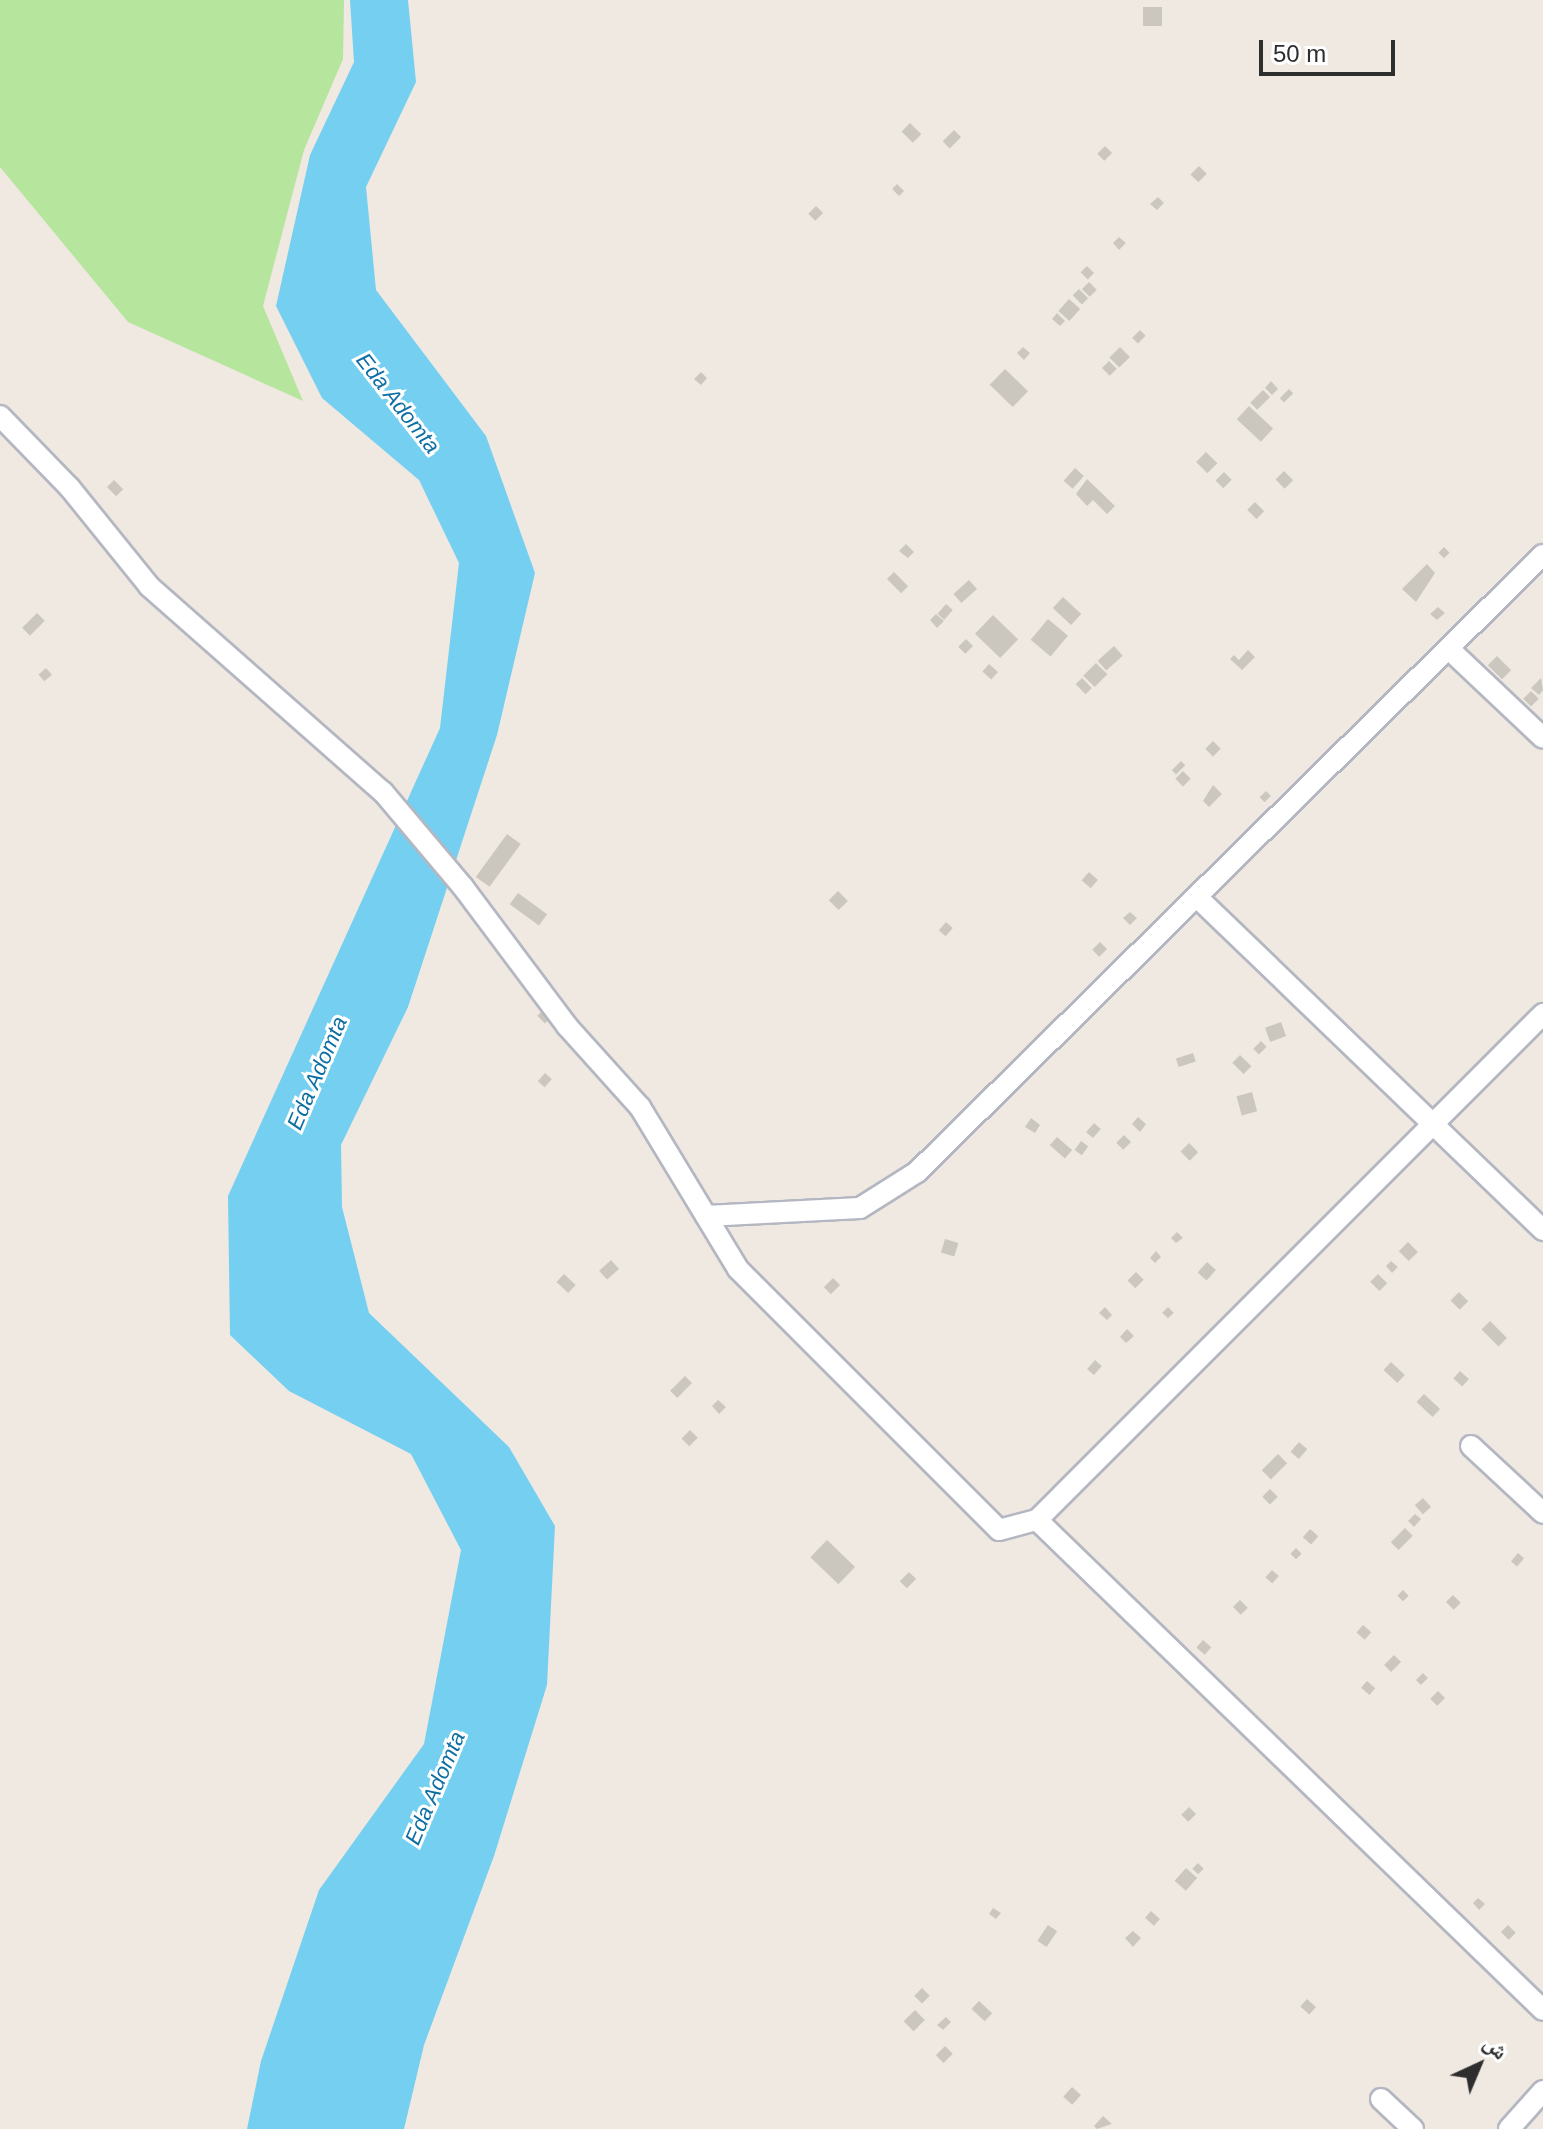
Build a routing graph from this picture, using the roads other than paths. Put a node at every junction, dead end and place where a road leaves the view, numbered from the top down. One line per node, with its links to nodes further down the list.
1 (0, 416): 8 (street)
2 (1543, 555): 3 (street)
3 (1449, 649): 4 (street); 5 (street)
4 (1543, 738)
5 (1198, 898): 7 (street); 8 (street)
6 (1543, 1014): 7 (street)
7 (1433, 1124): 9 (street); 12 (street)
8 (706, 1216): 12 (street)
9 (1543, 1230)
10 (1471, 1446): 11 (street)
11 (1543, 1513)
12 (1037, 1520): 13 (street)
13 (1543, 2010)
14 (1543, 2091): 17 (street)
15 (1381, 2099): 16 (street)
16 (1413, 2129)
17 (1509, 2129)

